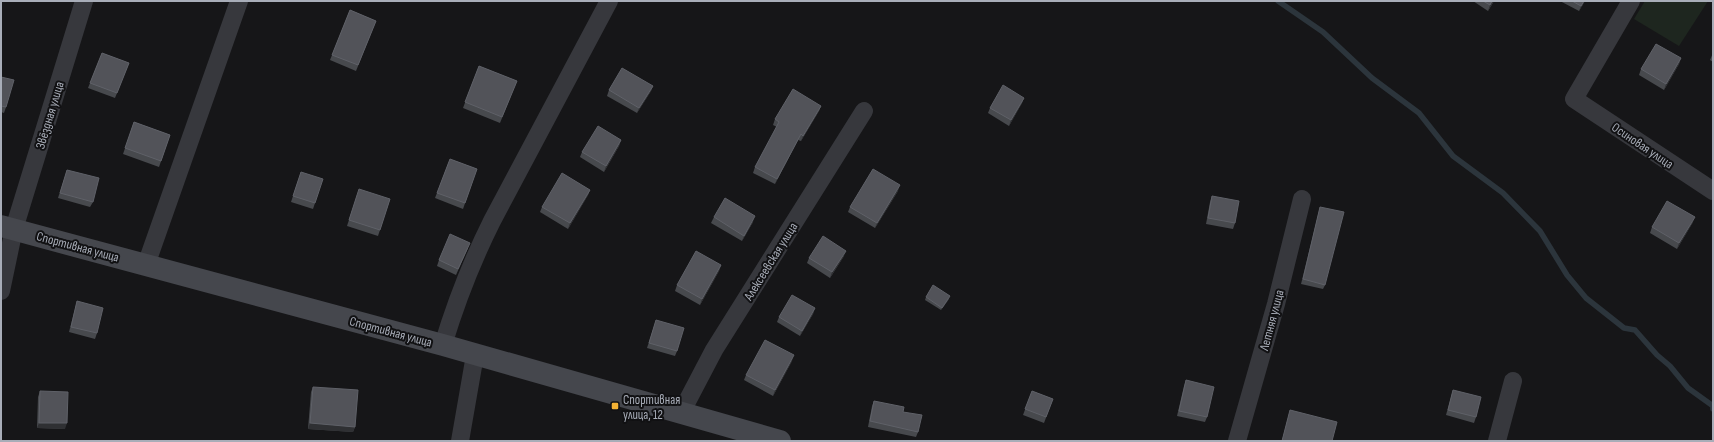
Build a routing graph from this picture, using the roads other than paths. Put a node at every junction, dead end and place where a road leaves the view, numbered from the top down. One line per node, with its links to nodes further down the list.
1 (84, 1): 8 (street, Звёздная улица)
2 (240, 1): 9 (street)
3 (609, 1): 11 (street)
4 (1631, 1): 6 (street, Осиновая улица)
5 (864, 111): 14 (street, Алексеевская улица)
6 (1713, 191)
7 (1302, 199): 17 (street, Летняя улица)
8 (8, 228): 9 (street, Спортивная улица); 10 (street, Звёздная улица)
9 (146, 264): 11 (street, Спортивная улица)
10 (1, 291)
11 (443, 345): 12 (street, Спортивная улица)
12 (475, 355): 14 (street, Спортивная улица); 15 (street)
13 (1513, 381): 18 (street)
14 (680, 413): 16 (street, Спортивная улица)
15 (460, 441)
16 (780, 441)
17 (1237, 441)
18 (1497, 441)

